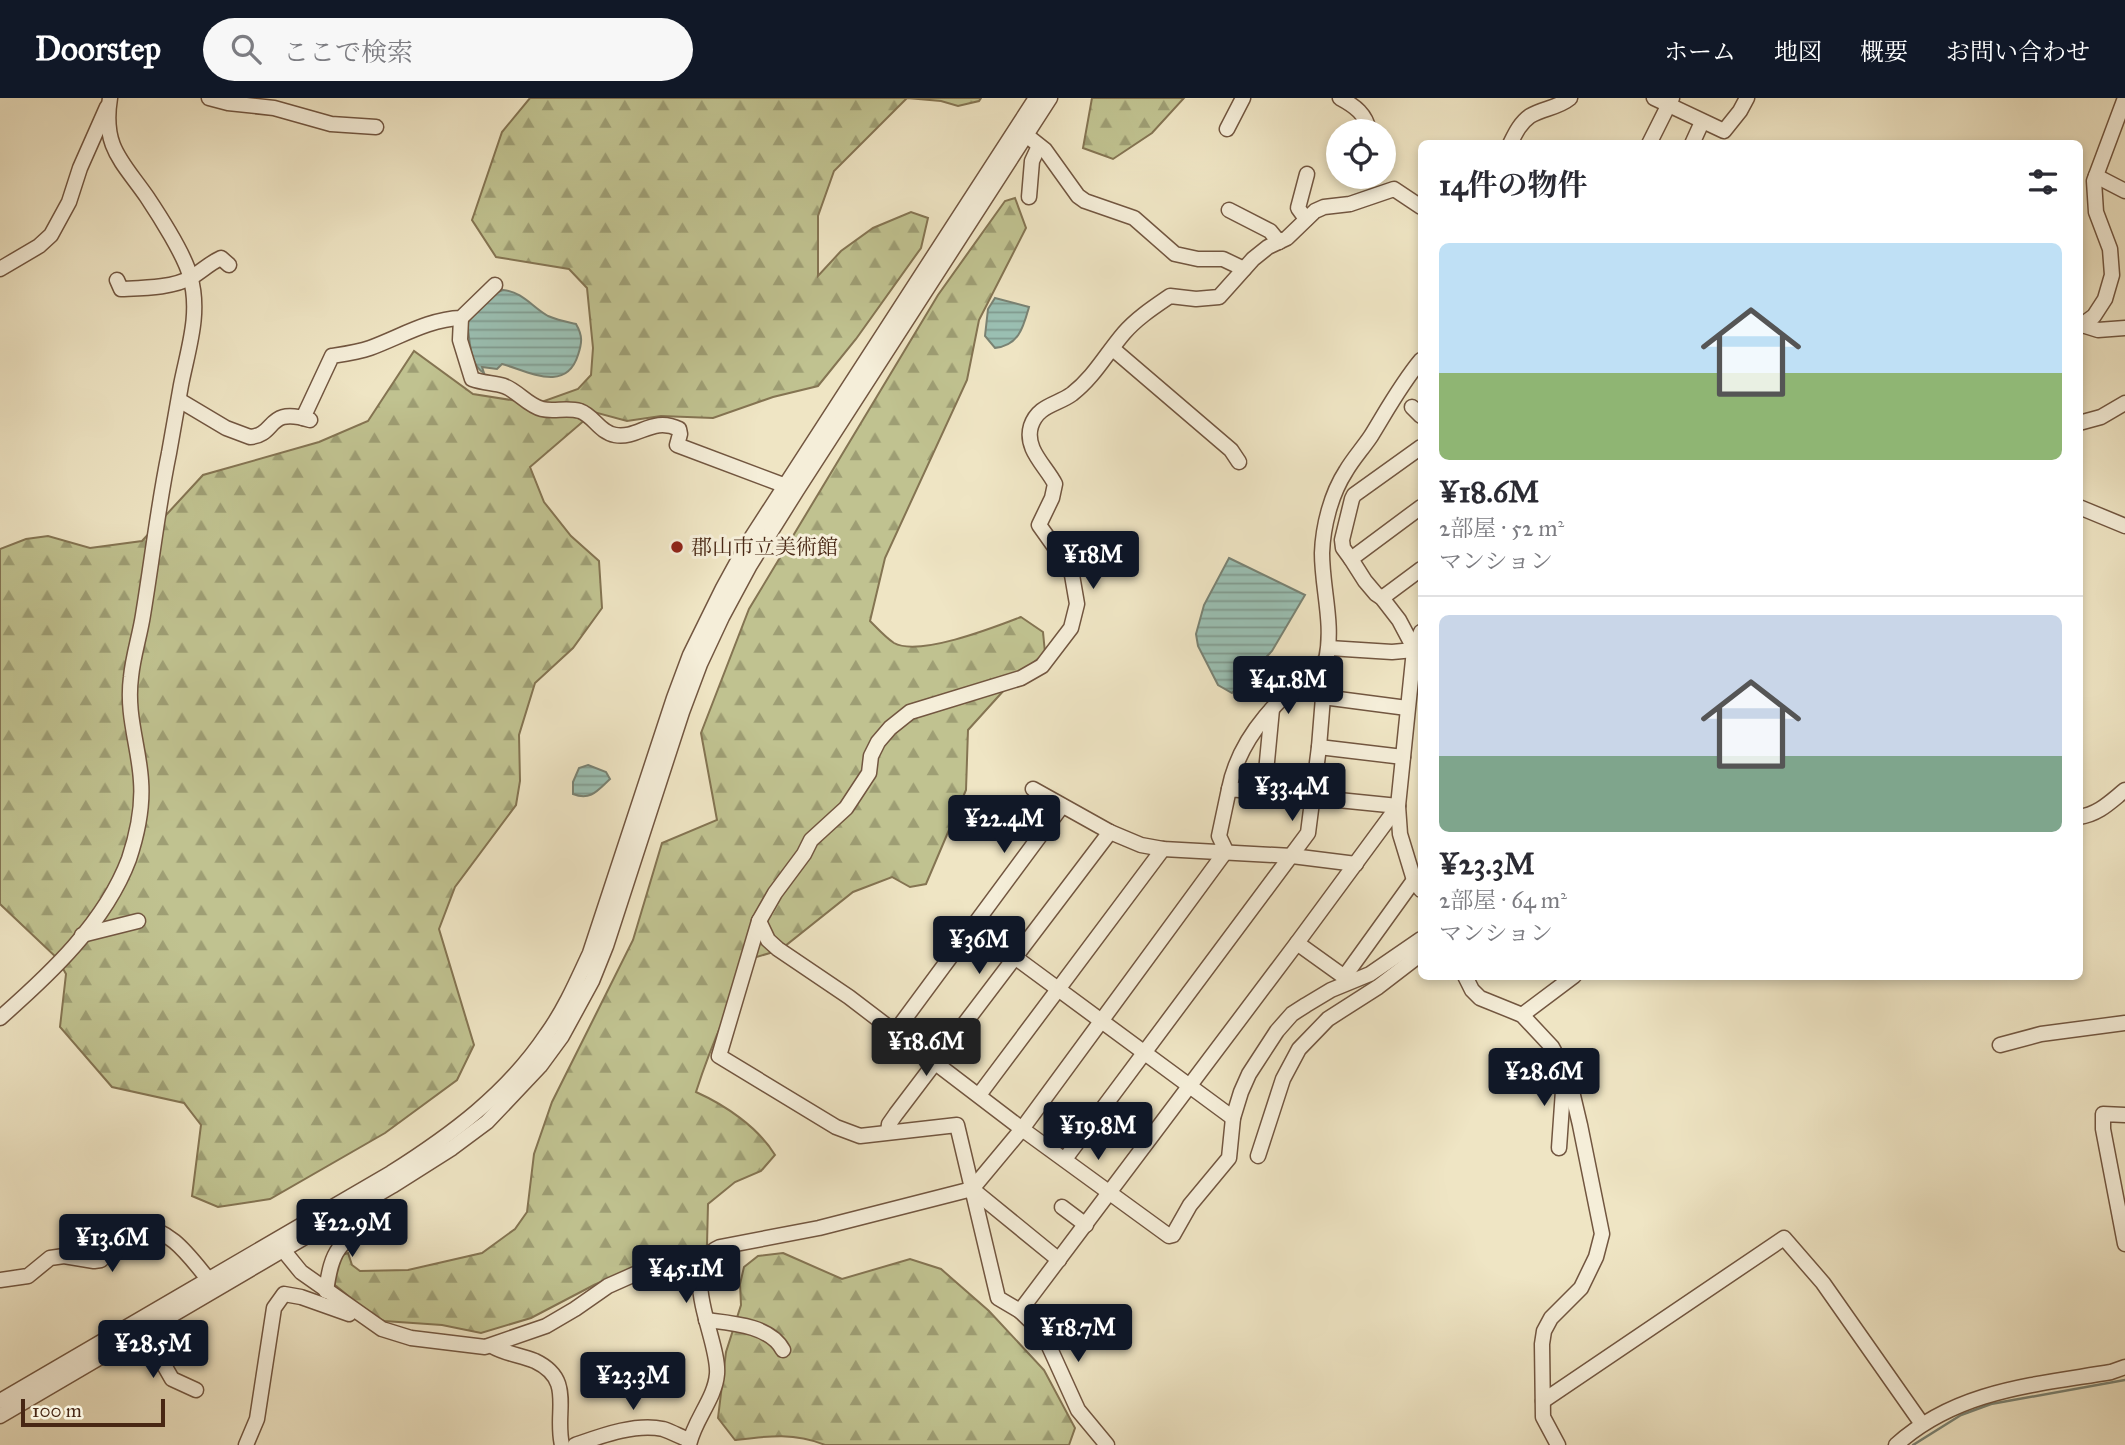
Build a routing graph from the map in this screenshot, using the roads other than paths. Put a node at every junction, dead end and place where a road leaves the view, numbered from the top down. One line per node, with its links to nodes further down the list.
1 (209, 98): 14 (street)
2 (1035, 98): 16 (street)
3 (1050, 98): 16 (street)
4 (1243, 98): 15 (street)
5 (1340, 98): 12 (street)
6 (1570, 98): 17 (street)
7 (1654, 98): 11 (street)
8 (1747, 98): 13 (street)
9 (2124, 98): 22 (street)
10 (109, 100): 31 (street); 33 (street)
11 (1670, 102): 13 (street); 18 (street)
12 (1366, 119)
13 (1702, 122): 19 (street)
14 (376, 127)
15 (1227, 129)
16 (1022, 131): 20 (street); 47 (street)
17 (1512, 140)
18 (1651, 140)
19 (1694, 140)
20 (1039, 146): 25 (street); 32 (street)
21 (1307, 174): 28 (street)
22 (2096, 176): 24 (street); 37 (street)
23 (1394, 189): 26 (street); 28 (street)
24 (2125, 191)
25 (1029, 197)
26 (1418, 205)
27 (1229, 210): 29 (street)
28 (1306, 219): 29 (street)
29 (1279, 242): 32 (street)
30 (229, 265): 33 (street)
31 (0, 269)
32 (1244, 269): 40 (street)
33 (191, 278): 34 (street); 42 (street)
34 (117, 280)
35 (495, 285): 36 (street)
36 (461, 318): 42 (street); 47 (street)
37 (2083, 324)
38 (2083, 326): 39 (street)
39 (2125, 328)
40 (1113, 349): 46 (street); 80 (street)
41 (1418, 364): 56 (street)
42 (179, 400): 82 (street)
43 (2125, 403): 44 (street)
44 (2083, 422)
45 (1418, 449): 51 (street)
46 (1239, 462)
47 (791, 488): 115 (street)
48 (1418, 509): 51 (street)
49 (2083, 509): 50 (street)
50 (2125, 526)
51 (1351, 559): 53 (street)
52 (1418, 571): 53 (street)
53 (1382, 598): 54 (street)
54 (1418, 651)
55 (1418, 653): 56 (street)
56 (1327, 654): 60 (street); 61 (street)
57 (1418, 656): 58 (street)
58 (1412, 673): 59 (street); 62 (street)
59 (1418, 682)
60 (1323, 697): 62 (street); 63 (street)
61 (1272, 708): 66 (street); 68 (street)
62 (1407, 708): 64 (street)
63 (1319, 747): 64 (street); 69 (street)
64 (1403, 757): 71 (street)
65 (1033, 789): 70 (street)
66 (1229, 789): 68 (street); 75 (street)
67 (2125, 790): 72 (street)
68 (1264, 793): 69 (street)
69 (1313, 798): 71 (street); 76 (street)
70 (1062, 806): 73 (street); 81 (street)
71 (1398, 806): 77 (street); 78 (street)
72 (2083, 816)
73 (1110, 832): 74 (street); 86 (street)
74 (1163, 849): 75 (street); 90 (street)
75 (1226, 852): 76 (street); 93 (street)
76 (1292, 856): 77 (street); 97 (street)
77 (1356, 864): 84 (street)
78 (1418, 885): 87 (street)
79 (138, 921): 82 (street)
80 (759, 921): 95 (street); 105 (street)
81 (975, 924): 86 (street); 95 (street)
82 (82, 935): 92 (street)
83 (1418, 941): 87 (street)
84 (1297, 943): 87 (street); 100 (street)
85 (1418, 956): 107 (street)
86 (1016, 958): 90 (street); 98 (street)
87 (1350, 977): 103 (street)
88 (1467, 980): 91 (street)
89 (1569, 980): 91 (street)
90 (1058, 989): 93 (street); 101 (street)
91 (1522, 1015): 99 (street)
92 (0, 1017)
93 (1102, 1021): 97 (street); 104 (street)
94 (2125, 1023): 96 (street)
95 (895, 1032): 98 (street)
96 (2000, 1045)
97 (1145, 1052): 100 (street); 108 (street)
98 (935, 1063): 101 (street); 105 (street)
99 (1565, 1071): 106 (street); 130 (street)
100 (1191, 1086): 103 (street); 110 (street)
101 (979, 1095): 104 (street)
102 (2125, 1115): 114 (street)
103 (1233, 1118): 110 (street)
104 (1022, 1129): 108 (street); 109 (street)
105 (888, 1132): 109 (street)
106 (1559, 1148)
107 (1258, 1156)
108 (1065, 1159): 110 (street)
109 (972, 1189): 116 (street); 117 (street); 121 (street)
110 (1110, 1193): 113 (street)
111 (1062, 1207): 113 (street)
112 (377, 1225): 120 (street)
113 (1086, 1225): 117 (street)
114 (2125, 1244)
115 (279, 1245): 118 (street); 120 (street); 124 (street)
116 (704, 1260): 123 (street); 125 (street)
117 (1059, 1260): 121 (street)
118 (208, 1279): 119 (street); 129 (street)
119 (0, 1280)
120 (326, 1291): 122 (street)
121 (1020, 1311): 137 (street)
122 (363, 1316): 125 (street); 134 (street)
123 (706, 1320): 126 (street); 133 (street)
124 (145, 1332): 128 (street); 131 (street)
125 (492, 1346): 135 (street)
126 (783, 1350)
127 (2125, 1367): 132 (street)
128 (196, 1390)
129 (0, 1401)
130 (1543, 1401): 132 (street); 138 (street)
131 (0, 1416)
132 (1923, 1424): 139 (street)
133 (689, 1443): 136 (street)
134 (246, 1445)
135 (562, 1445)
136 (575, 1445)
137 (1107, 1445)
138 (1558, 1445)
139 (1896, 1445)

